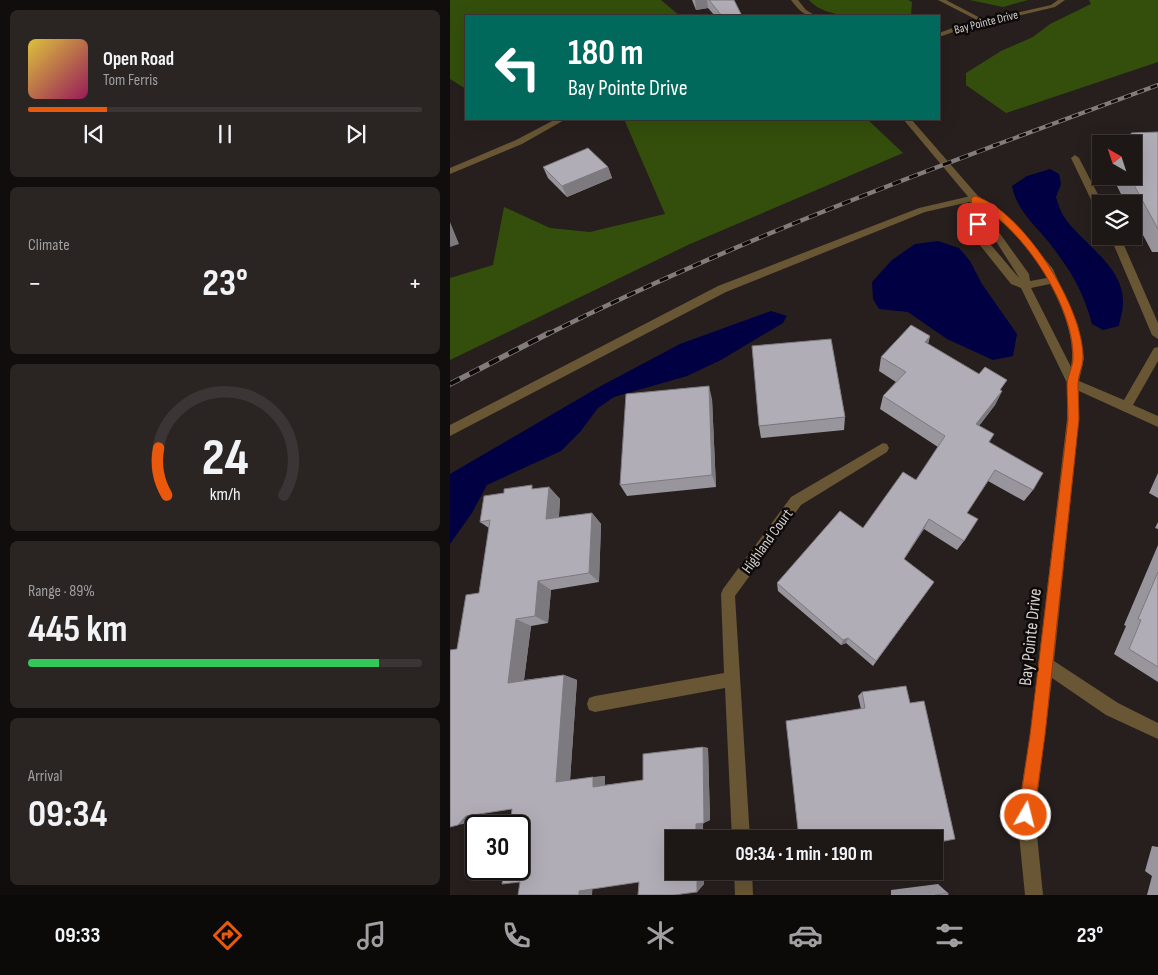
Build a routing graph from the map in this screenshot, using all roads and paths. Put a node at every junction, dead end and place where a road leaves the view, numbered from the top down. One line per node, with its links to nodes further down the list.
1 (794, 0): 4 (street)
2 (941, 0): 5 (street)
3 (1062, 0): 5 (street, Bay Pointe Drive)
4 (811, 15)
5 (983, 21): 6 (street, Bay Pointe Drive)
6 (940, 35)
7 (560, 120): 10 (street)
8 (908, 120): 12 (street, Bay Pointe Drive)
9 (1075, 158): 11 (street)
10 (450, 171)
11 (1094, 195)
12 (975, 198): 14 (street, Bay Pointe Drive); 15 (street, Bay Pointe Drive); 21 (street)
13 (1119, 245): 16 (street)
14 (1054, 280): 15 (street); 18 (street, Bay Pointe Drive)
15 (1026, 286): 18 (street, Bay Pointe Drive)
16 (1158, 334)
17 (1158, 352): 19 (street)
18 (1073, 383): 19 (street); 23 (street, Bay Pointe Drive)
19 (1126, 407): 20 (street)
20 (1158, 422)
21 (450, 431)
22 (883, 448): 24 (street, Highland Court)
23 (1045, 664): 26 (street); 30 (street, Bay Pointe Drive)
24 (732, 679): 25 (street); 27 (street, Highland Court)
25 (595, 704)
26 (1158, 731)
27 (740, 830)
28 (743, 880): 29 (street)
29 (744, 895)
30 (1034, 895)

